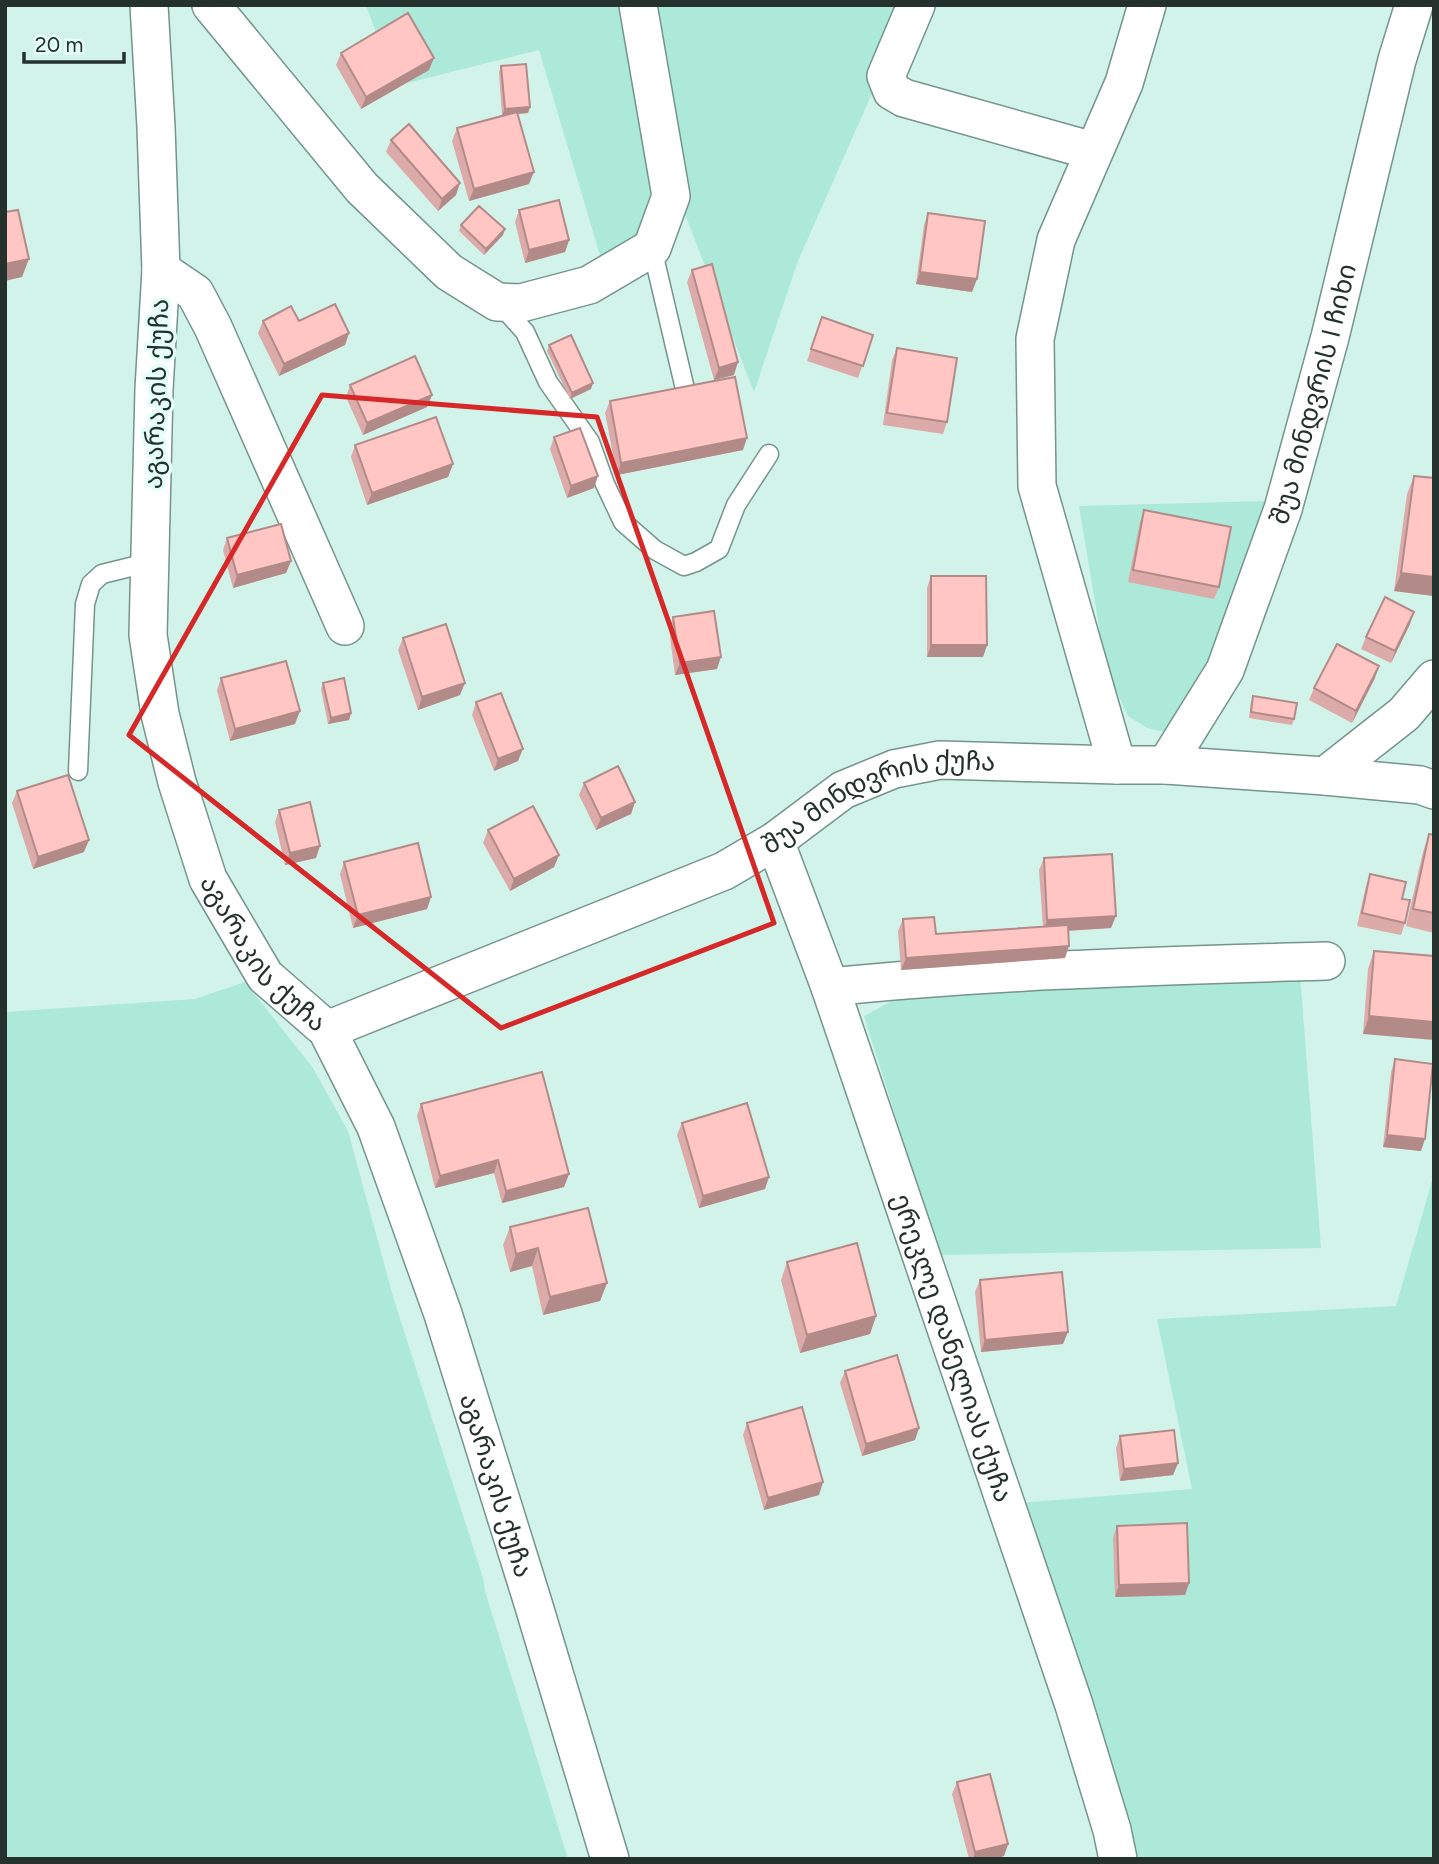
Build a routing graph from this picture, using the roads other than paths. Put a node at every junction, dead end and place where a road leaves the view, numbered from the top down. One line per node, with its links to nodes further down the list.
1 (149, 5): 9 (street, აგარაკის ქუჩა)
2 (211, 5): 10 (street)
3 (638, 5): 8 (street)
4 (916, 5): 7 (street)
5 (1147, 5): 7 (street)
6 (1414, 5): 17 (street, შუა მინდვრის I ჩიხი)
7 (1093, 151): 16 (street)
8 (652, 248): 10 (street); 11 (lane)
9 (161, 270): 13 (street, აგარაკის ქუჩა); 14 (street)
10 (497, 302): 12 (lane)
11 (685, 389)
12 (769, 454)
13 (151, 562): 18 (lane); 24 (street, აგარაკის ქუჩა)
14 (345, 626)
15 (1434, 679): 19 (street)
16 (1117, 765): 17 (street, შუა მინდვრის ქუჩა); 21 (street, შუა მინდვრის ქუჩა)
17 (1166, 765): 19 (street, შუა მინდვრის ქუჩა)
18 (78, 771)
19 (1325, 776): 20 (street, შუა მინდვრის ქუჩა)
20 (1434, 790)
21 (775, 841): 23 (street, ერეკლე დანელიას ქუჩა); 24 (street, შუა მინდვრის ქუჩა)
22 (1326, 961): 23 (street)
23 (830, 987): 26 (street, ერეკლე დანელიას ქუჩა)
24 (327, 1030): 25 (street, აგარაკის ქუჩა)
25 (610, 1859)
26 (1118, 1859)

